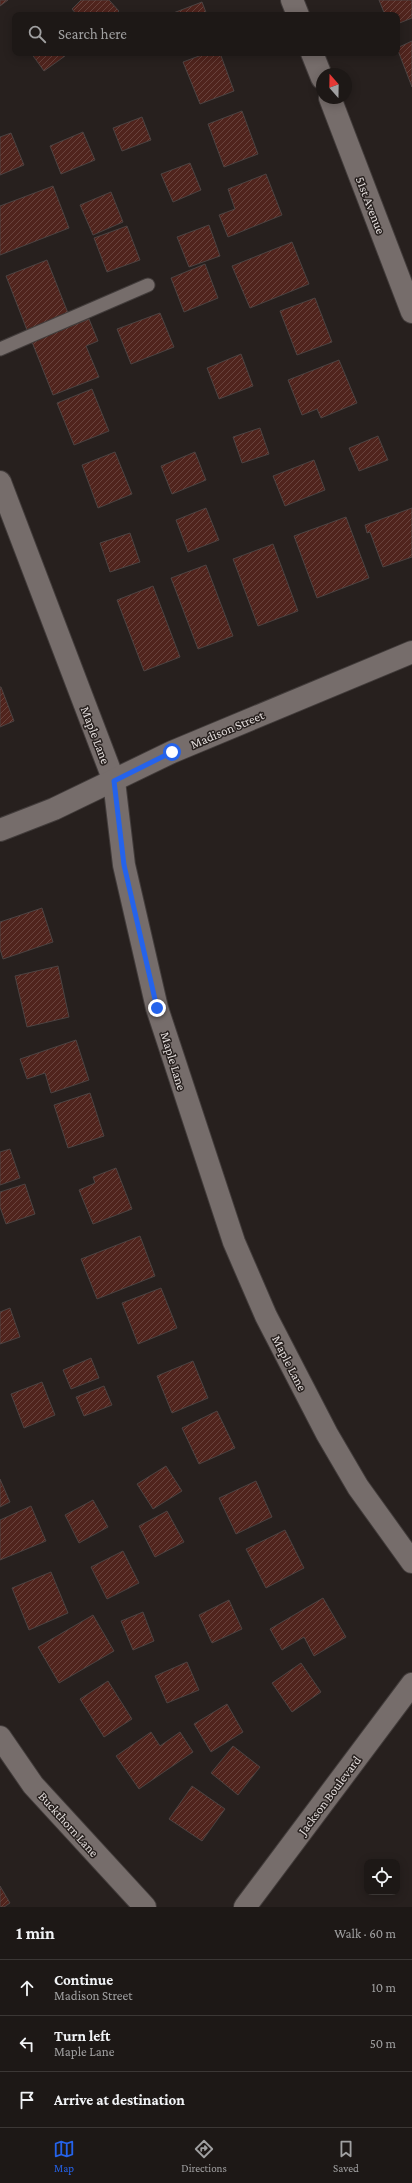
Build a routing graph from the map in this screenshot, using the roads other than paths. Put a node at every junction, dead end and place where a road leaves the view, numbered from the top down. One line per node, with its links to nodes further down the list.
1 (292, 0): 2 (street)
2 (297, 12)
3 (313, 56): 4 (street)
4 (318, 68)
5 (332, 104): 7 (street, 51st Avenue)
6 (148, 285): 8 (lane)
7 (412, 312)
8 (0, 349)
9 (0, 482): 11 (street, Maple Lane)
10 (412, 652): 11 (street, Madison Street)
11 (114, 781): 12 (street, Madison Street); 13 (street, Maple Lane)
12 (0, 830)
13 (412, 1562)
14 (412, 1684): 17 (street, Jackson Boulevard)
15 (0, 1737): 16 (street, Buckthorn Lane)
16 (145, 1907)
17 (245, 1907)

